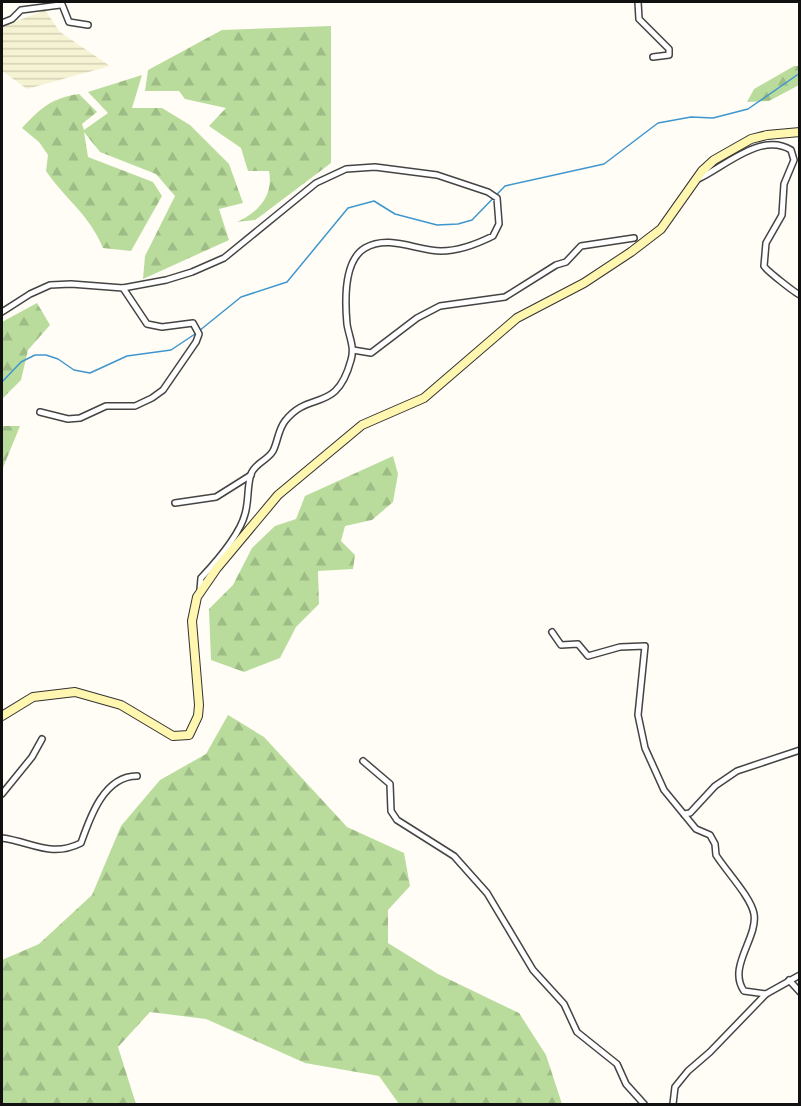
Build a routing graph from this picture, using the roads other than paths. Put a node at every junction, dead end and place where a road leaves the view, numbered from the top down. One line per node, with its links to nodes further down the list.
1 (638, 2): 5 (street)
2 (60, 3): 3 (street); 4 (street)
3 (2, 23)
4 (88, 25)
5 (653, 57)
6 (798, 134): 7 (main road)
7 (697, 180): 10 (street); 16 (main road)
8 (634, 238): 12 (street)
9 (123, 288): 11 (street); 12 (street); 13 (street)
10 (800, 295)
11 (2, 312)
12 (353, 350): 14 (street)
13 (40, 412)
14 (250, 475): 15 (street); 16 (street)
15 (175, 503)
16 (200, 590): 18 (main road)
17 (552, 632): 24 (street)
18 (2, 716)
19 (42, 739): 23 (street)
20 (800, 750): 24 (street)
21 (363, 761): 30 (street)
22 (137, 776): 25 (street)
23 (2, 794)
24 (684, 814): 29 (street)
25 (2, 838)
26 (800, 975): 27 (street)
27 (789, 980): 28 (street); 29 (street)
28 (800, 992)
29 (766, 994): 31 (street)
30 (644, 1104)
31 (673, 1104)

